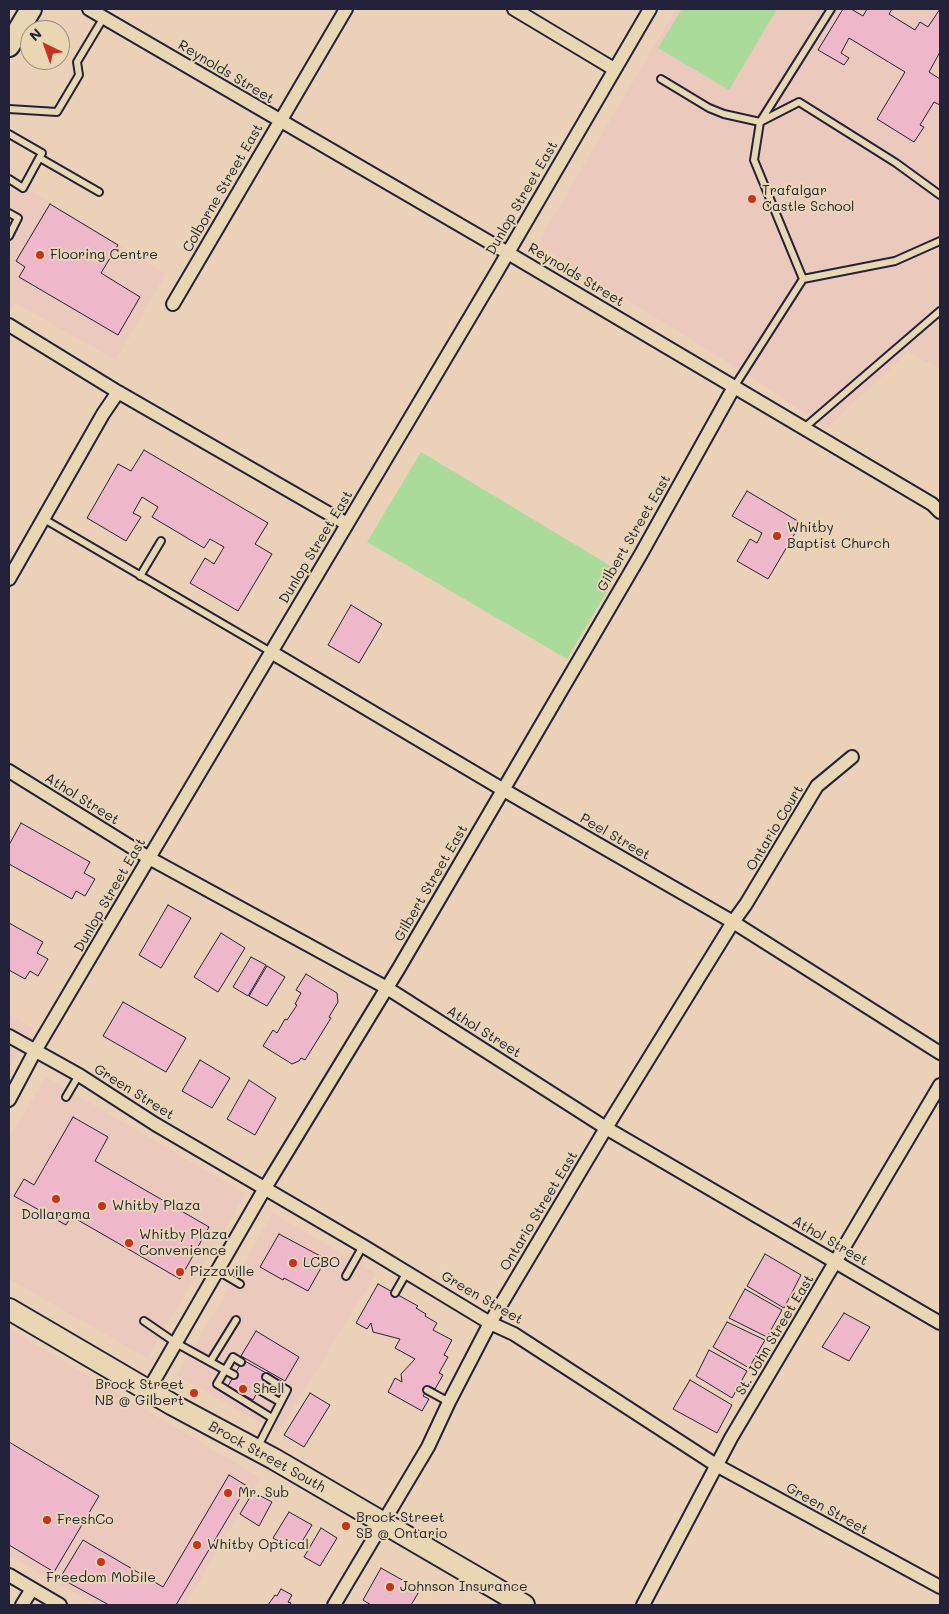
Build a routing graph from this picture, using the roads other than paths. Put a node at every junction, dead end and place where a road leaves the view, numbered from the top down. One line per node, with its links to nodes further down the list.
1 (31, 9): 8 (main road)
2 (89, 9): 7 (street, Reynolds Street)
3 (346, 9): 12 (street, Colborne Street East)
4 (514, 9): 9 (street)
5 (650, 9): 9 (street, Dunlop Street East)
6 (831, 9): 13 (lane)
7 (104, 17): 11 (lane); 12 (street, Reynolds Street)
8 (9, 46)
9 (614, 69): 22 (street, Dunlop Street East)
10 (662, 80): 13 (lane)
11 (9, 108)
12 (279, 120): 22 (street, Reynolds Street); 24 (street, Colborne Street East)
13 (760, 122): 18 (lane); 23 (lane)
14 (9, 134): 15 (lane)
15 (40, 158): 16 (lane); 17 (lane)
16 (9, 179)
17 (99, 192)
18 (940, 195)
19 (9, 213): 20 (lane)
20 (9, 236)
21 (940, 241): 23 (lane)
22 (508, 253): 27 (street, Reynolds Street); 32 (street, Dunlop Street East)
23 (803, 279): 27 (lane)
24 (173, 304)
25 (940, 311): 29 (lane)
26 (9, 325): 28 (street)
27 (734, 387): 29 (street, Reynolds Street); 39 (street, Gilbert Street East)
28 (118, 392): 31 (street); 32 (street)
29 (804, 428): 30 (street, Reynolds Street)
30 (940, 512)
31 (44, 518): 34 (lane); 35 (street)
32 (347, 524): 36 (street, Dunlop Street East)
33 (160, 541): 34 (lane)
34 (140, 576): 36 (lane)
35 (9, 579)
36 (271, 652): 39 (street, Peel Street); 40 (street, Dunlop Street East)
37 (852, 757): 41 (street, Ontario Court)
38 (9, 771): 40 (street, Athol Street)
39 (502, 789): 41 (street, Peel Street); 42 (street, Gilbert Street East)
40 (148, 858): 42 (street, Athol Street); 44 (street, Dunlop Street East)
41 (733, 922): 45 (street, Peel Street); 50 (street, Ontario Street East)
42 (387, 988): 50 (street, Athol Street); 51 (street, Gilbert Street East)
43 (9, 1036): 44 (street, Green Street)
44 (36, 1051): 46 (street, Green Street); 48 (street, Dunlop Street East)
45 (940, 1053)
46 (79, 1075): 49 (lane); 51 (street, Green Street)
47 (940, 1085): 53 (street, St. John Street East)
48 (11, 1092)
49 (66, 1097)
50 (606, 1128): 53 (street, Athol Street); 62 (street, Ontario Street East)
51 (265, 1188): 52 (street, Green Street); 54 (street, Gilbert Street East)
52 (363, 1246): 55 (street, Green Street); 56 (lane)
53 (835, 1262): 63 (street, Athol Street); 77 (street, St. John Street East)
54 (218, 1271): 57 (lane); 64 (street, Gilbert Street East)
55 (407, 1272): 58 (lane); 62 (street, Green Street)
56 (346, 1276)
57 (240, 1284)
58 (395, 1293)
59 (9, 1309): 72 (main road, Brock Street South)
60 (236, 1320): 65 (lane)
61 (144, 1321): 64 (lane)
62 (490, 1323): 74 (street, Ontario Street East); 77 (street, Green Street)
63 (940, 1324)
64 (176, 1342): 65 (lane); 72 (street, Gilbert Street East)
65 (210, 1362): 67 (lane)
66 (241, 1362): 67 (lane)
67 (224, 1370): 68 (lane); 75 (lane)
68 (234, 1375)
69 (266, 1377): 73 (lane)
70 (259, 1390): 73 (lane)
71 (427, 1390): 74 (lane)
72 (148, 1391): 76 (main road, Brock Street South)
73 (280, 1402): 75 (lane)
74 (449, 1402): 78 (street, Ontario Street East)
75 (272, 1418): 76 (lane)
76 (256, 1450): 78 (main road, Brock Street South)
77 (716, 1465): 80 (street, Green Street); 86 (street, St. John Street East)
78 (383, 1523): 84 (street, Ontario Street East); 85 (main road, Brock Street South)
79 (9, 1575): 81 (street)
80 (940, 1587)
81 (32, 1589): 82 (street); 83 (street)
82 (22, 1605)
83 (60, 1605)
84 (334, 1605)
85 (524, 1605)
86 (643, 1605)

